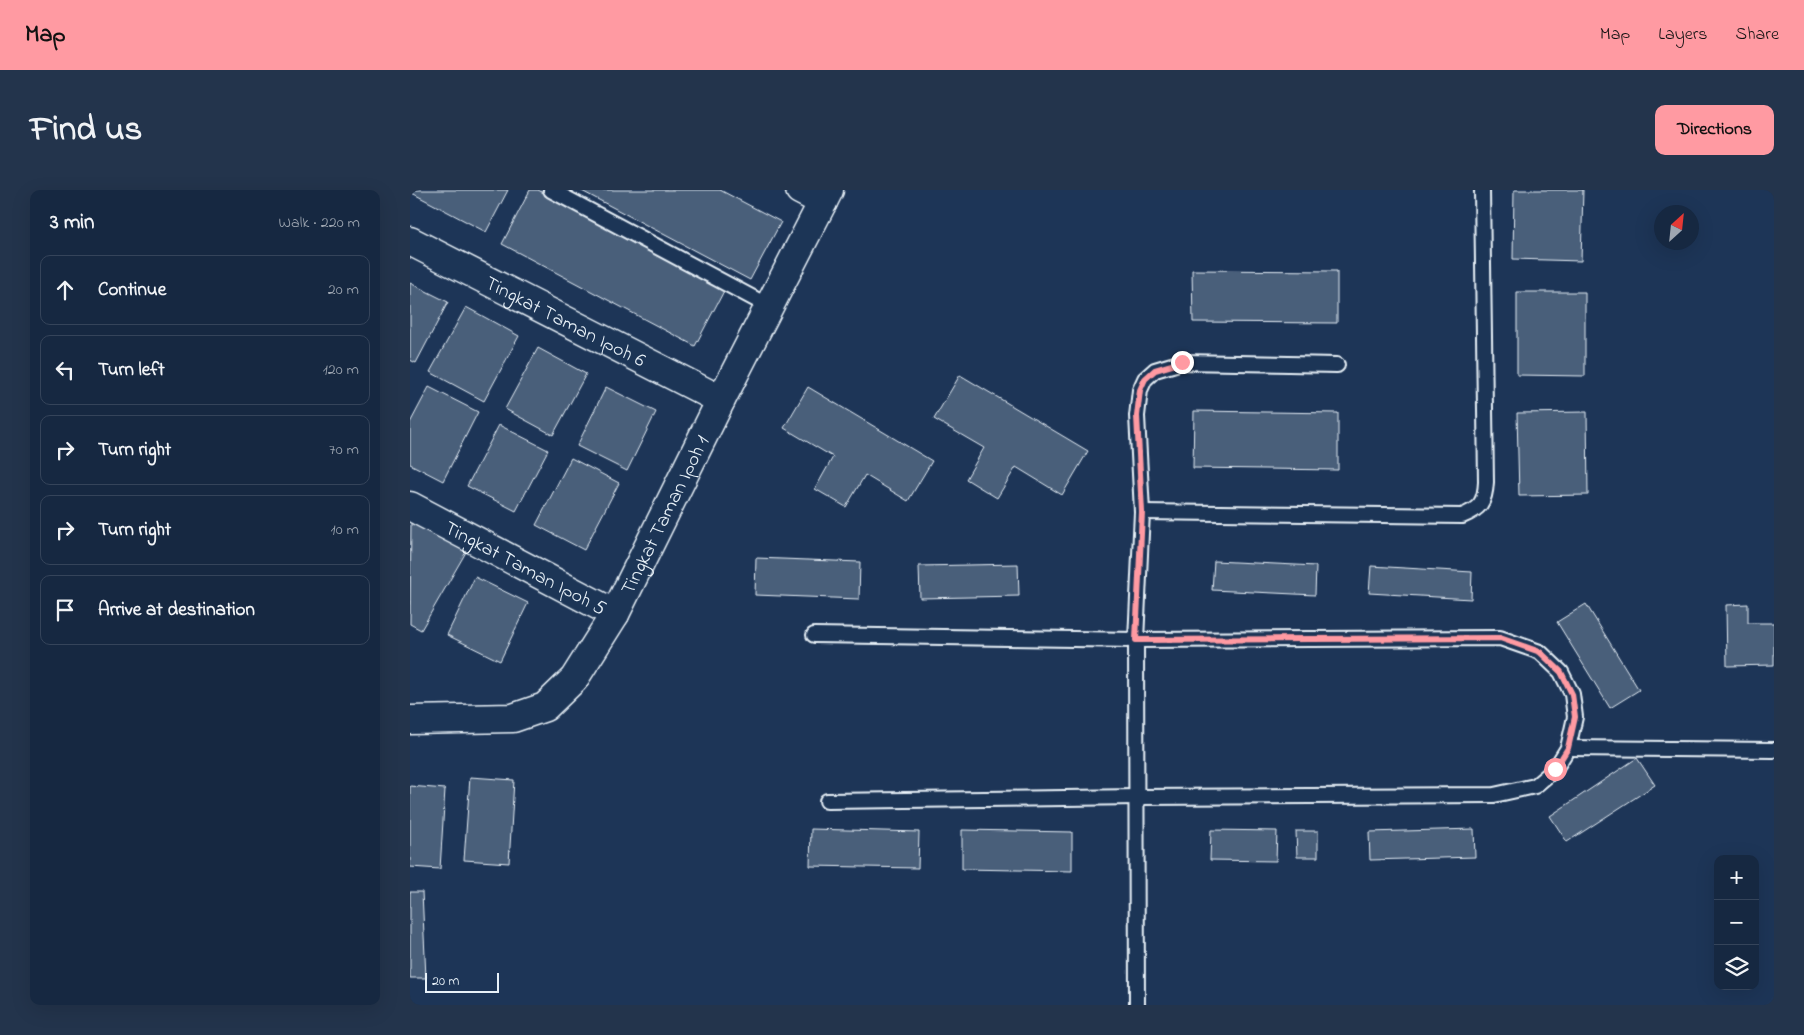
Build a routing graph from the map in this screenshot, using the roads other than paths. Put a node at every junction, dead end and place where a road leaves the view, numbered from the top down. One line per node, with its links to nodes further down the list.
1 (551, 190): 5 (lane)
2 (1482, 190): 9 (lane)
3 (818, 194): 5 (street, Tingkat Taman Ipoh 1)
4 (410, 240): 7 (street, Tingkat Taman Ipoh 6)
5 (770, 307): 7 (street, Tingkat Taman Ipoh 1)
6 (1337, 365): 9 (lane)
7 (721, 400): 10 (street, Tingkat Taman Ipoh 1)
8 (410, 506): 10 (street, Tingkat Taman Ipoh 5)
9 (1142, 512): 12 (lane)
10 (615, 614): 13 (street, Tingkat Taman Ipoh 1)
11 (814, 635): 12 (lane)
12 (1136, 640): 14 (lane); 16 (lane)
13 (410, 720)
14 (1568, 748): 15 (lane); 16 (lane)
15 (1774, 750)
16 (1138, 797): 17 (lane); 18 (lane)
17 (827, 802)
18 (1137, 1005)

